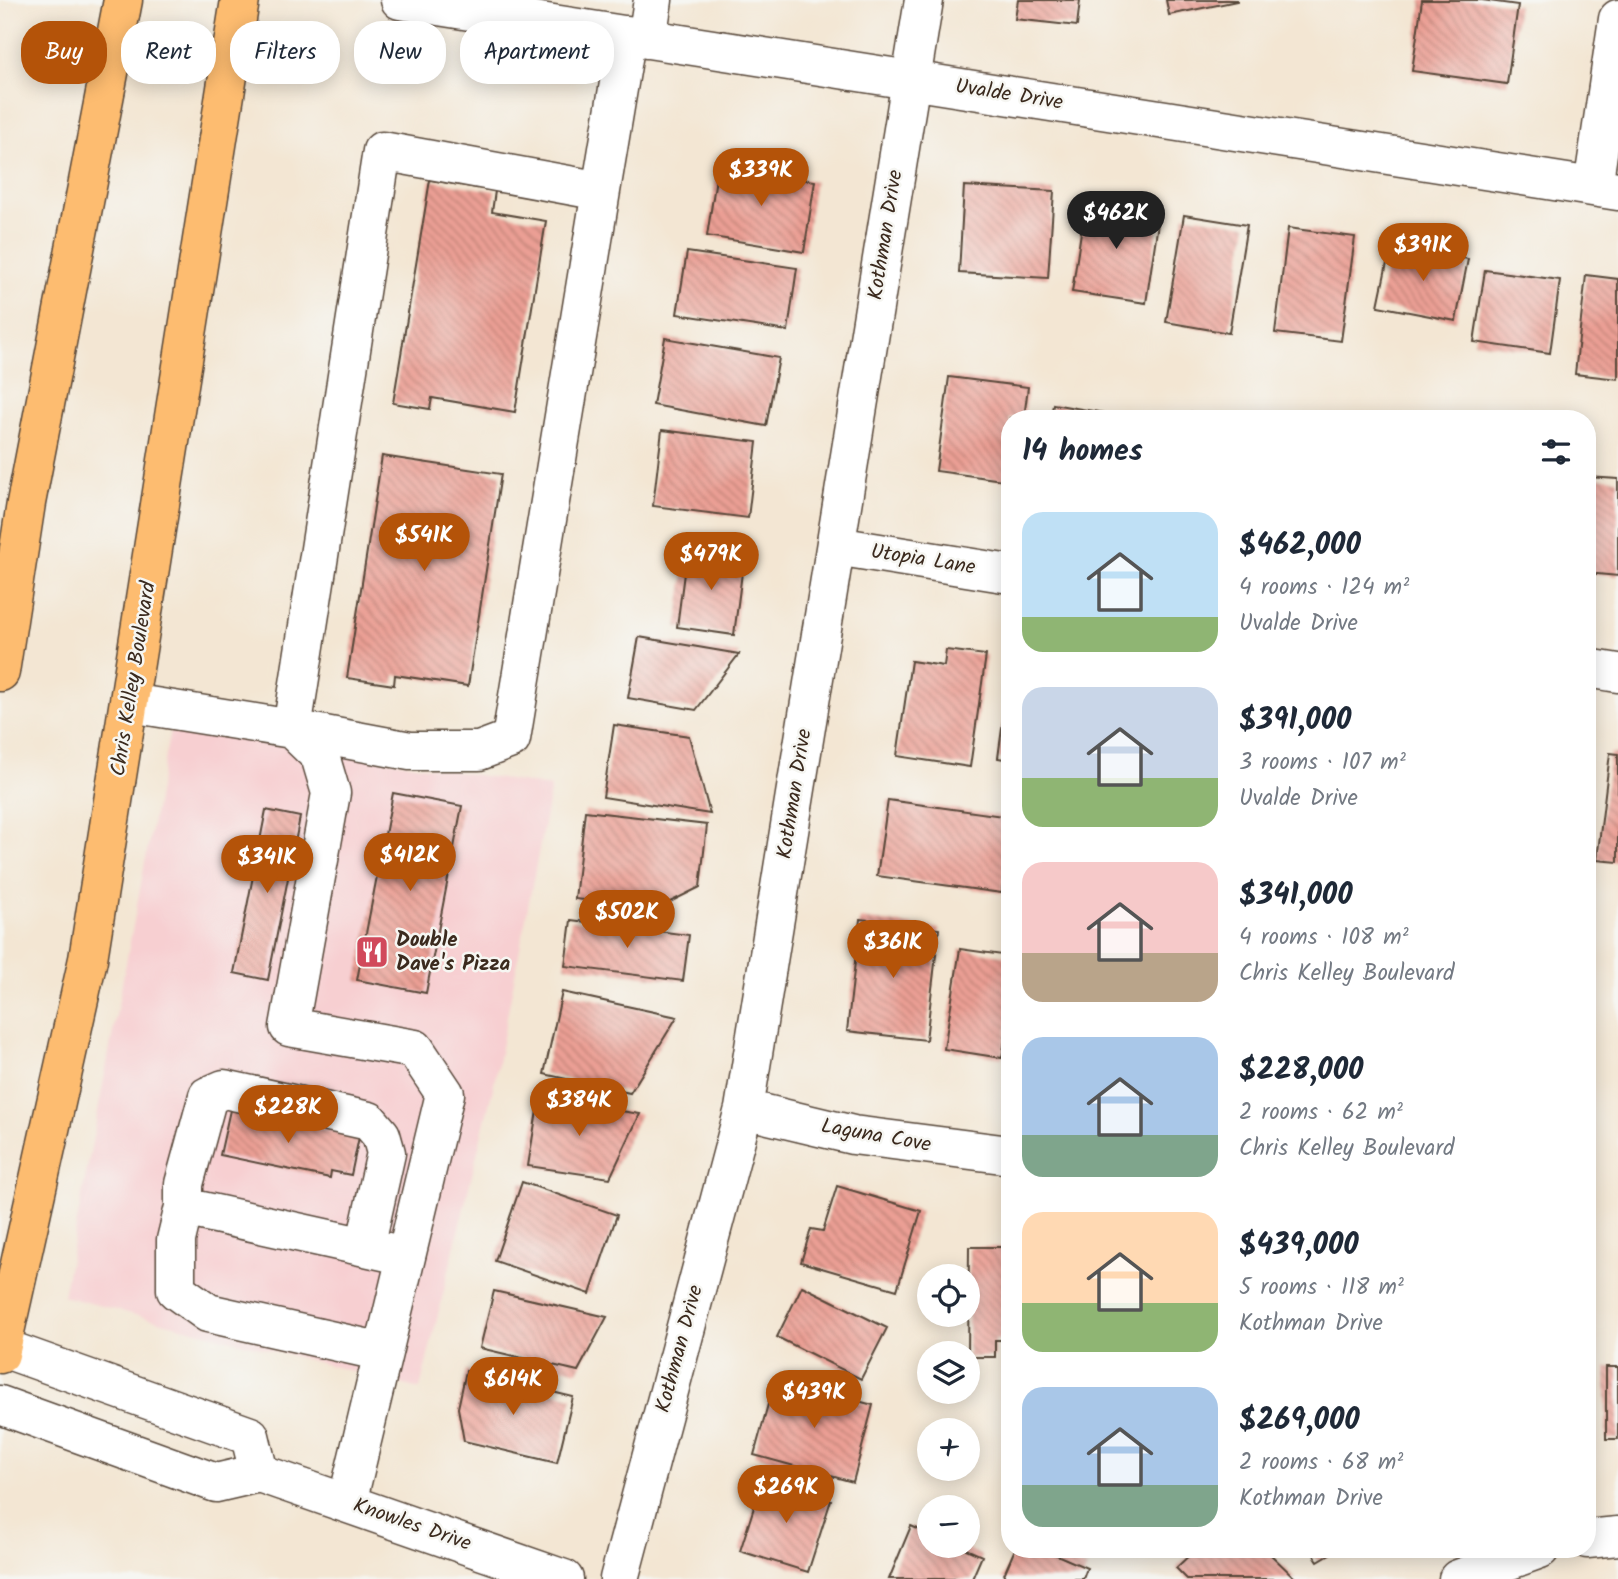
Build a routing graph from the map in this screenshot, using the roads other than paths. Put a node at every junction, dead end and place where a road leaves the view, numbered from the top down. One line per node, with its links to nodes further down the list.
1 (123, 0): 14 (main road)
2 (240, 0): 16 (main road, Chris Kelley Boulevard)
3 (400, 0): 7 (street, Uvalde Drive)
4 (653, 0): 7 (street)
5 (924, 0): 8 (street, Kothman Drive)
6 (1618, 19): 9 (street)
7 (637, 37): 8 (street, Uvalde Drive); 10 (street)
8 (911, 80): 9 (street, Uvalde Drive); 11 (street, Kothman Drive)
9 (1606, 189)
10 (601, 191): 17 (street); 17 (street)
11 (835, 546): 12 (street, Utopia Lane); 18 (street, Kothman Drive)
12 (1001, 573)
13 (1596, 669): 15 (street)
14 (0, 672)
15 (1618, 673)
16 (130, 703): 17 (street); 23 (main road, Chris Kelley Boulevard)
17 (292, 729): 22 (street)
18 (744, 1109): 19 (street, Laguna Cove); 32 (street, Kothman Drive)
19 (1001, 1154)
20 (184, 1207): 21 (street); 21 (street); 24 (street)
21 (365, 1247): 22 (street)
22 (406, 1256): 24 (street)
23 (1, 1349): 26 (street)
24 (383, 1352): 27 (street)
25 (0, 1405): 26 (street)
26 (259, 1474): 27 (street, Knowles Drive)
27 (347, 1503): 31 (street, Knowles Drive)
28 (1618, 1536): 29 (street)
29 (1596, 1538)
30 (1515, 1558): 33 (street)
31 (564, 1579)
32 (619, 1579)
33 (1458, 1579)

